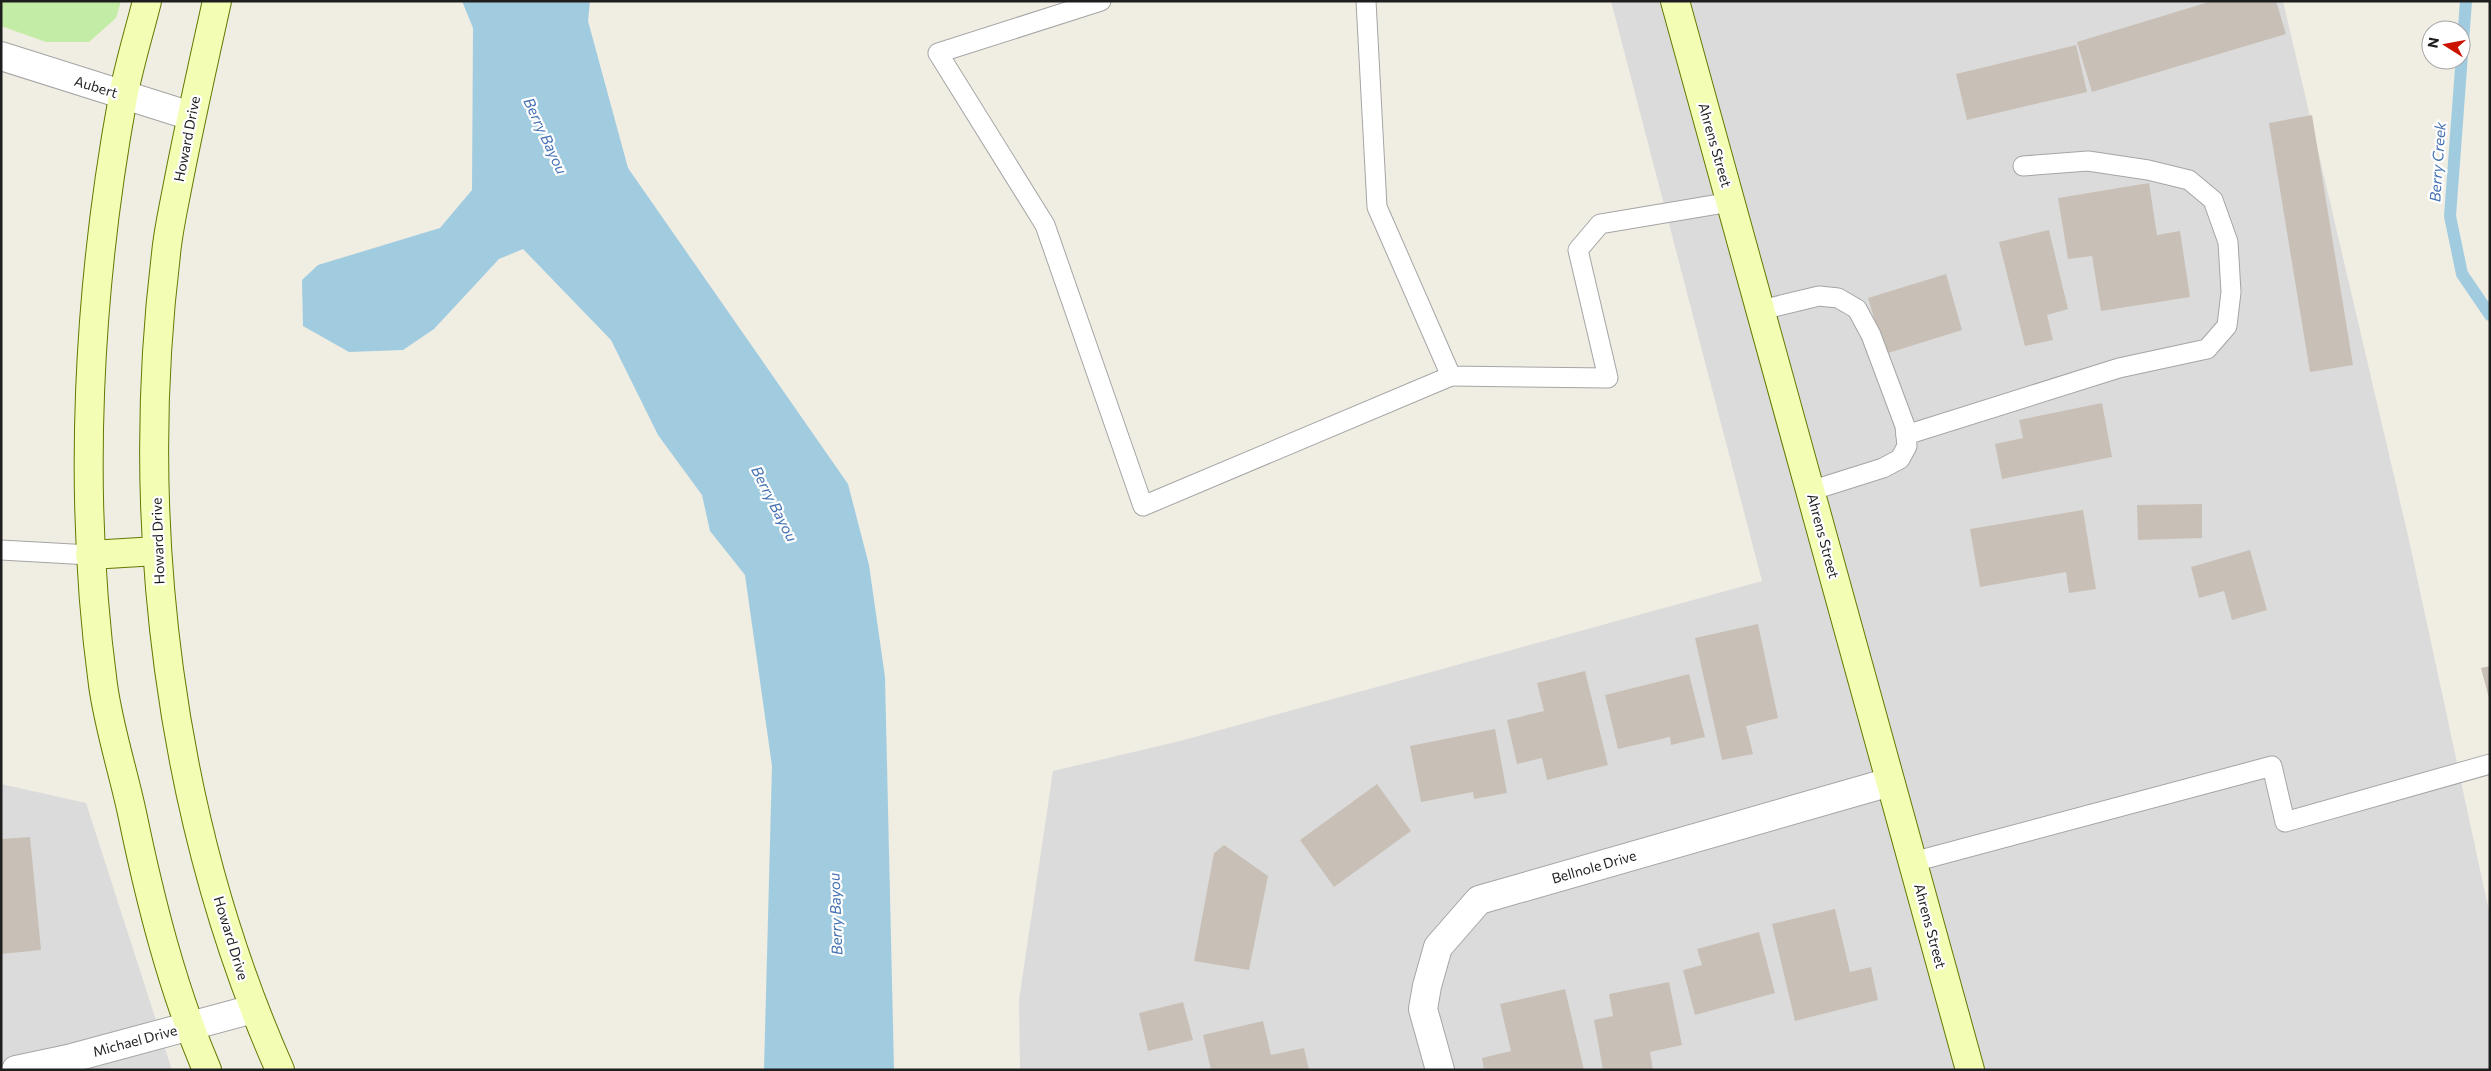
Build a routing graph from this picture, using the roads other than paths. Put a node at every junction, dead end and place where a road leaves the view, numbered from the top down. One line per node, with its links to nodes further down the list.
1 (147, 1): 7 (main road)
2 (217, 1): 8 (main road, Howard Drive)
3 (1101, 1): 12 (lane)
4 (1366, 1): 12 (lane)
5 (1675, 1): 10 (main road, Ahrens Street)
6 (1, 56): 7 (street, Aubert)
7 (124, 96): 8 (street, Aubert); 17 (main road)
8 (191, 116): 16 (main road, Howard Drive)
9 (2023, 166): 13 (lane)
10 (1732, 202): 11 (main road, Ahrens Street); 12 (lane)
11 (1761, 310): 13 (lane); 14 (main road, Ahrens Street)
12 (1451, 376)
13 (1906, 436): 14 (lane)
14 (1810, 491): 19 (main road, Ahrens Street)
15 (1, 550): 17 (lane)
16 (157, 551): 17 (main road); 21 (main road, Howard Drive)
17 (90, 555): 22 (main road)
18 (2490, 764): 20 (lane)
19 (1890, 782): 20 (main road, Ahrens Street); 26 (street, Bellnole Drive)
20 (1913, 862): 27 (main road, Ahrens Street)
21 (253, 1009): 22 (street, Michael Drive); 25 (main road, Howard Drive)
22 (188, 1026): 23 (street, Michael Drive); 24 (main road)
23 (16, 1070)
24 (207, 1070)
25 (280, 1070)
26 (1440, 1070)
27 (1970, 1070)

